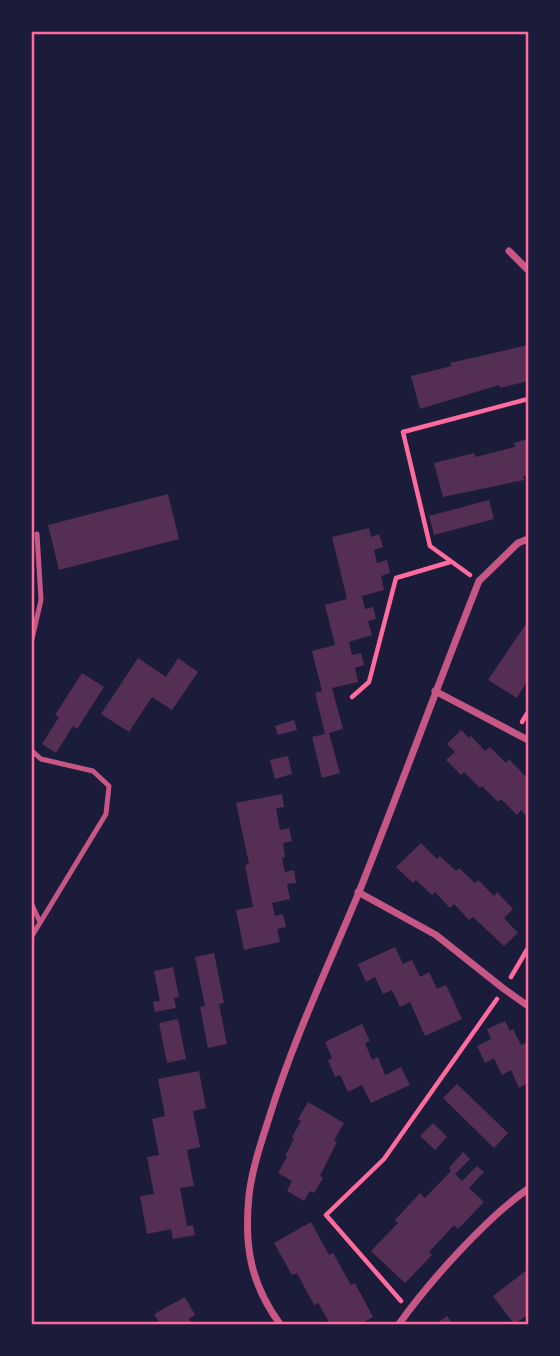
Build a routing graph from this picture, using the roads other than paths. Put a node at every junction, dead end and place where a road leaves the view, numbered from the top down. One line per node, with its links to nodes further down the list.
1 (509, 251): 2 (street)
2 (528, 270)
3 (37, 534): 5 (lane)
4 (528, 539): 6 (street)
5 (32, 639)
6 (436, 691): 7 (street); 9 (street)
7 (528, 740)
8 (32, 751): 11 (lane)
9 (358, 892): 13 (street); 15 (street)
10 (32, 905): 11 (lane)
11 (40, 922): 12 (lane)
12 (32, 936)
13 (528, 1006)
14 (528, 1189): 16 (street)
15 (280, 1325)
16 (399, 1325)

